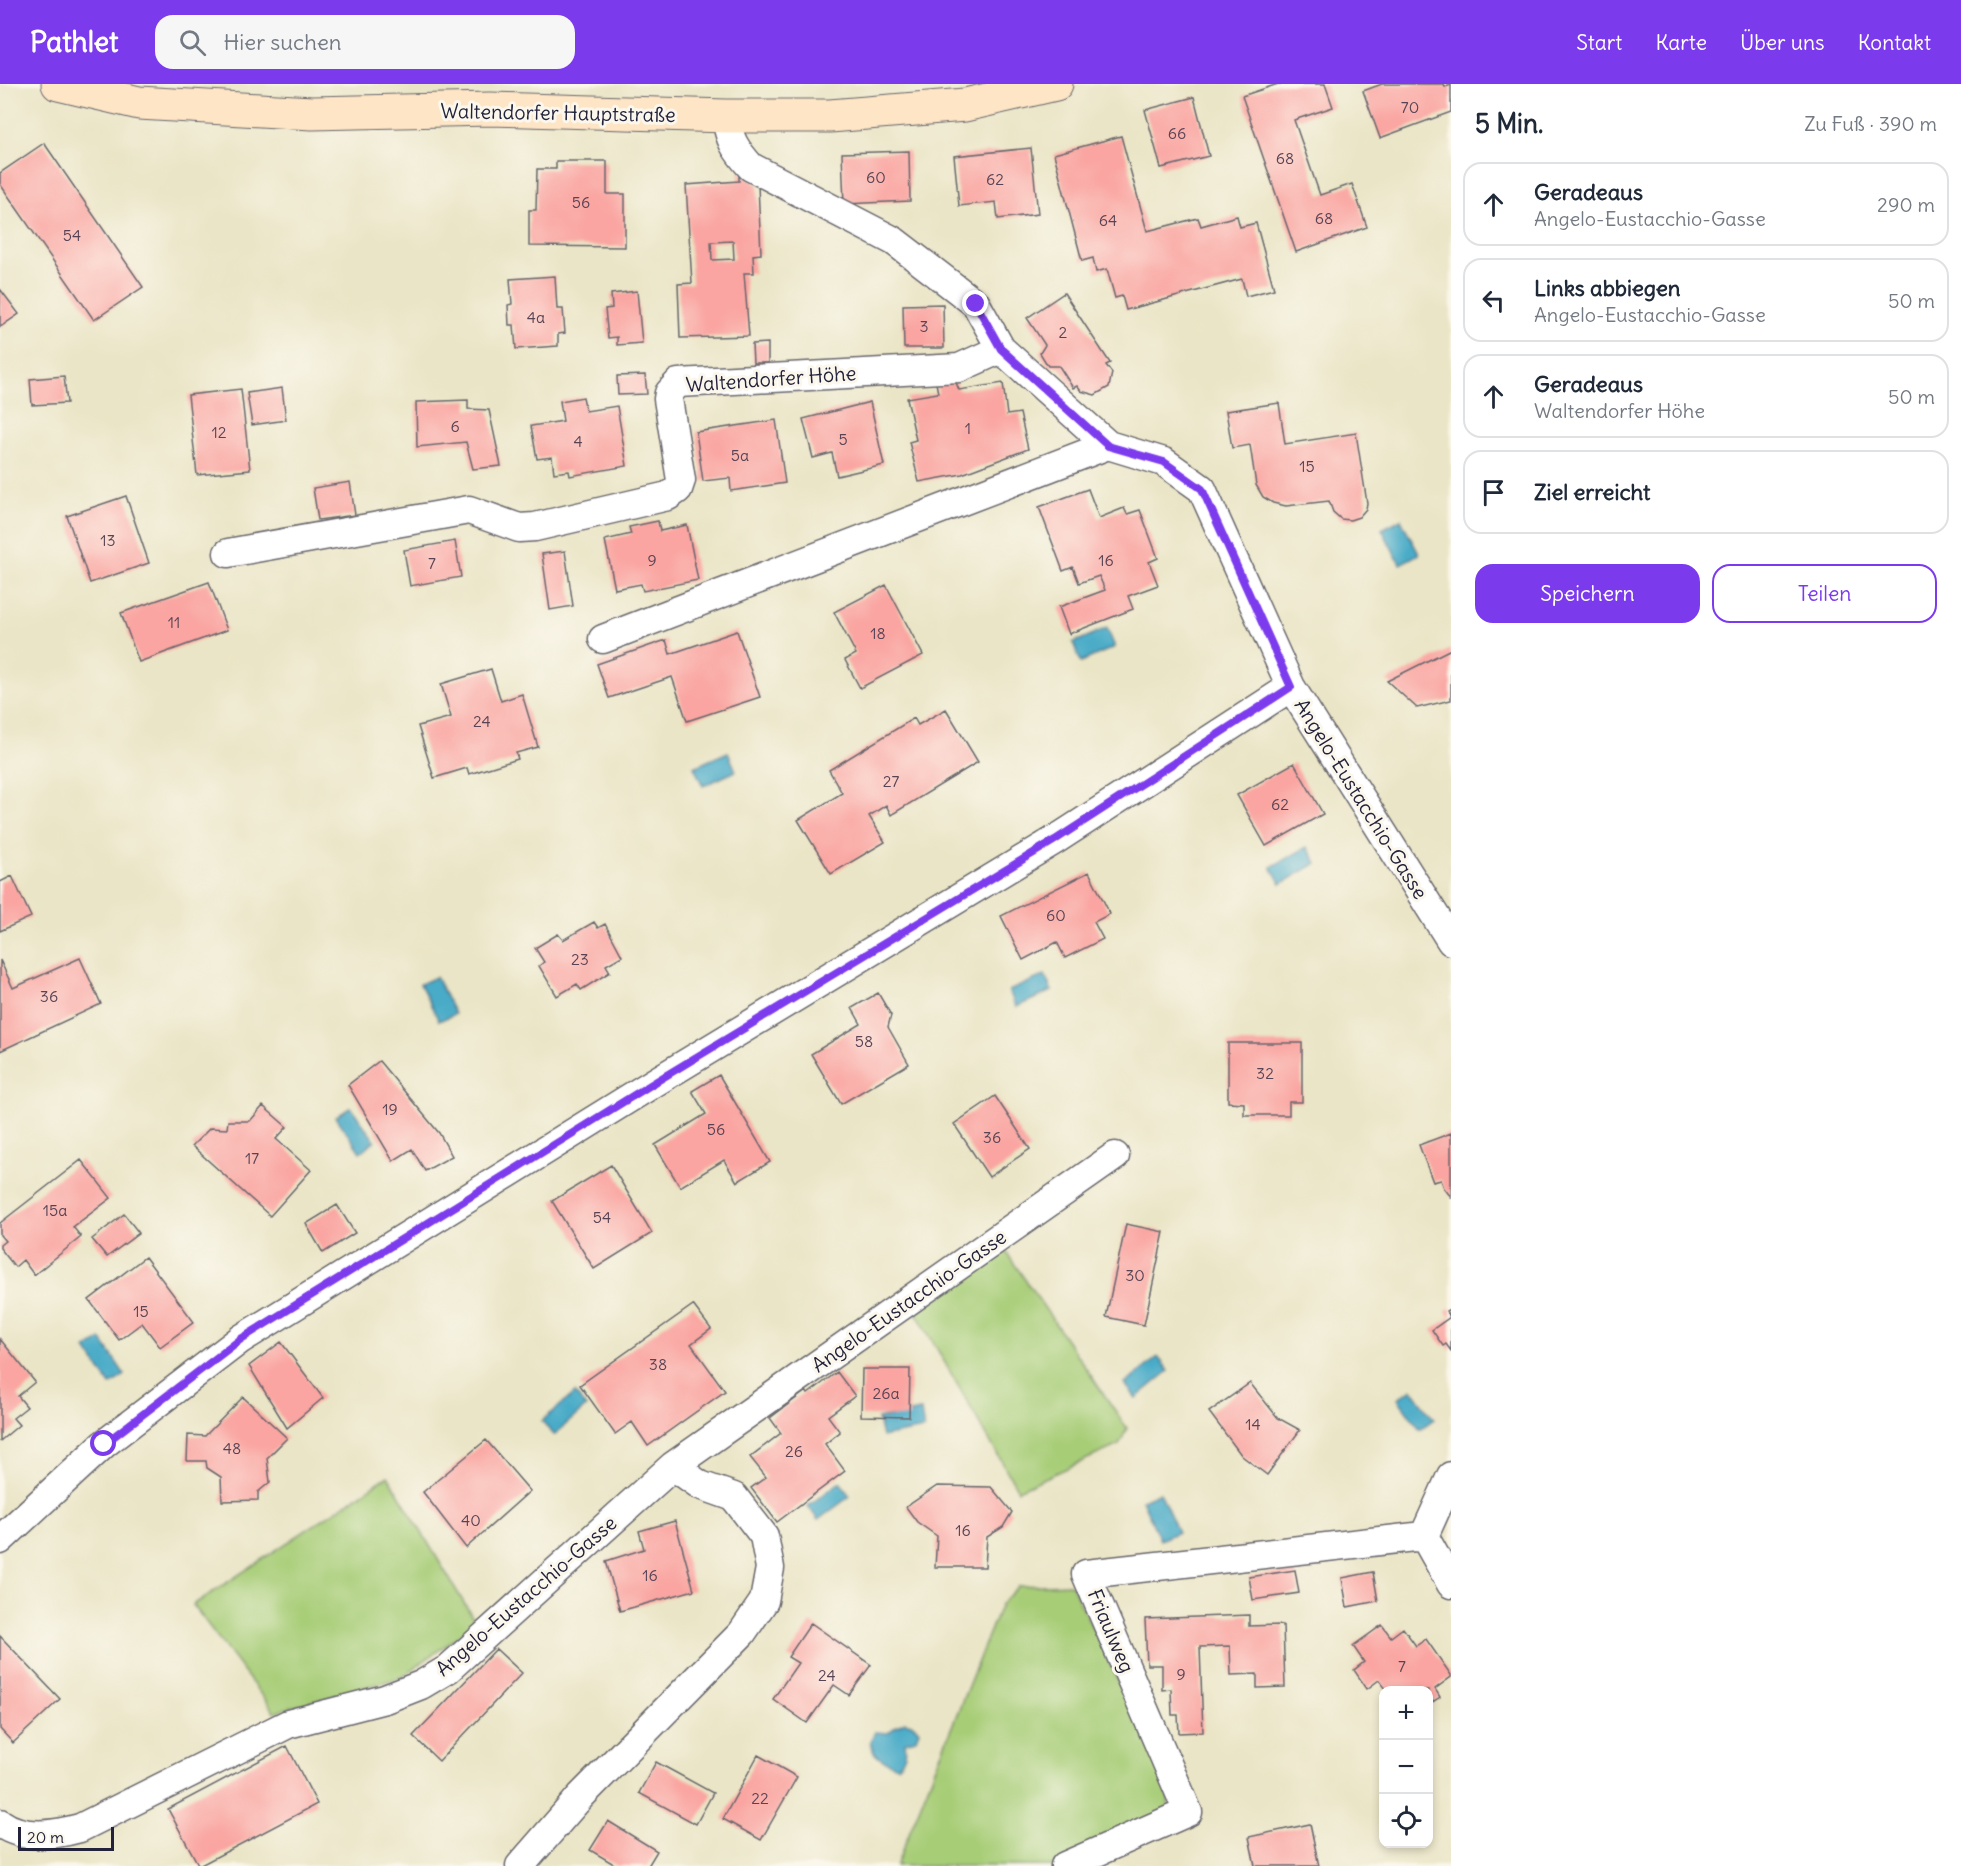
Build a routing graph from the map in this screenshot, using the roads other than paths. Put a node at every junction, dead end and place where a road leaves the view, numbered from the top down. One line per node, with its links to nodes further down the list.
1 (58, 84): 3 (main road, Waltendorfer Hauptstraße)
2 (1056, 84): 3 (main road, Waltendorfer Hauptstraße)
3 (726, 116): 4 (street)
4 (1001, 349): 5 (street); 6 (street, Waltendorfer Höhe)
5 (1108, 446): 7 (street); 8 (street, Angelo-Eustacchio-Gasse)
6 (228, 553)
7 (603, 639)
8 (1291, 687): 9 (street, Angelo-Eustacchio-Gasse); 14 (street, Angelo-Eustacchio-Gasse)
9 (1451, 941)
10 (1115, 1156): 11 (street, Angelo-Eustacchio-Gasse)
11 (673, 1466): 16 (street, Angelo-Eustacchio-Gasse); 17 (street)
12 (1451, 1476): 13 (street)
13 (1424, 1536): 15 (street); 18 (street, Friaulweg)
14 (0, 1540)
15 (1451, 1584)
16 (0, 1823)
17 (520, 1866)
18 (1065, 1866)

